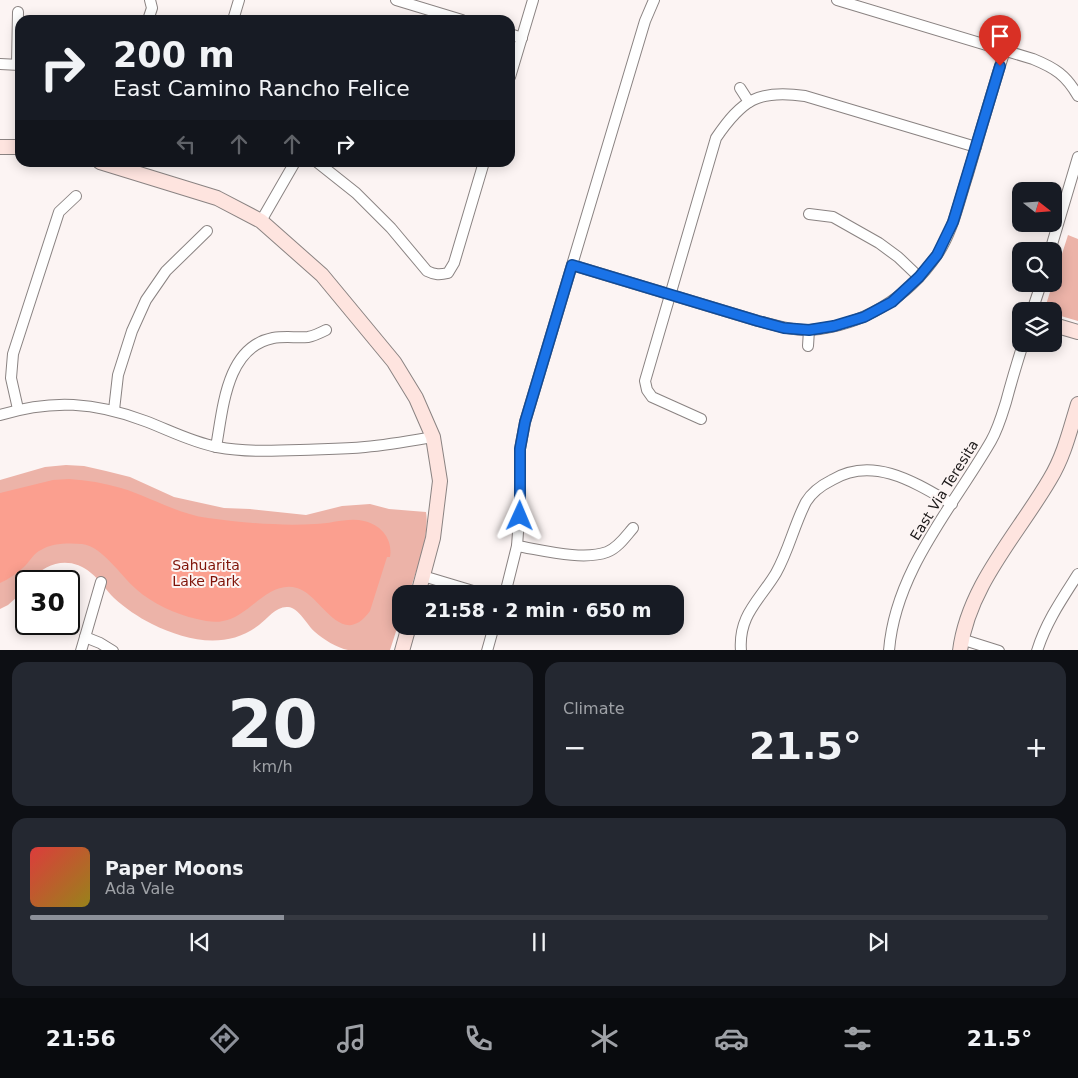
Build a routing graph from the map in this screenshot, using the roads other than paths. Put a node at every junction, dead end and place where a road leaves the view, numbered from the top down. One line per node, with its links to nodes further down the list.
1 (150, 0): 9 (street)
2 (239, 0): 10 (street)
3 (396, 0): 11 (street)
4 (533, 0): 13 (street)
5 (654, 0): 34 (street)
6 (837, 0): 14 (street)
7 (18, 12): 8 (street)
8 (18, 15)
9 (150, 15)
10 (234, 15)
11 (446, 15)
12 (515, 36): 13 (street)
13 (522, 38): 15 (street)
14 (1005, 50): 19 (street); 23 (street)
15 (515, 61)
16 (0, 64): 17 (street)
17 (15, 65)
18 (740, 88): 20 (street)
19 (1078, 96)
20 (749, 102): 23 (street); 36 (street)
21 (0, 147): 22 (street)
22 (15, 147)
23 (976, 147): 35 (street)
24 (1078, 157): 33 (street)
25 (116, 167): 31 (street)
26 (293, 167): 31 (street)
27 (323, 167): 28 (street)
28 (483, 167)
29 (76, 196): 46 (street)
30 (809, 214): 35 (street)
31 (261, 221): 50 (street)
32 (207, 231): 47 (street)
33 (1053, 242)
34 (572, 265): 36 (street); 54 (street)
35 (919, 277): 40 (street)
36 (670, 295): 40 (street); 49 (street)
37 (272, 326): 42 (street)
38 (1062, 327): 41 (street)
39 (326, 330): 42 (street)
40 (809, 330): 43 (street)
41 (1078, 332)
42 (274, 338): 51 (street)
43 (808, 346)
44 (1021, 352): 52 (street, East Via Teresita)
45 (1078, 404): 64 (street)
46 (18, 409): 47 (street); 48 (street)
47 (114, 410): 51 (street)
48 (0, 415)
49 (701, 419)
50 (433, 437): 51 (street); 56 (street)
51 (216, 446)
52 (952, 504): 69 (street); 70 (street, East Via Teresita)
53 (633, 528): 54 (street)
54 (517, 546): 60 (street)
55 (1078, 574): 72 (street)
56 (423, 576): 58 (street); 59 (street)
57 (101, 582): 63 (street)
58 (420, 585)
59 (452, 585)
60 (507, 585)
61 (406, 635): 67 (street)
62 (491, 635): 68 (street)
63 (85, 637): 65 (street); 66 (street)
64 (960, 645): 71 (street)
65 (81, 650)
66 (113, 650)
67 (402, 650)
68 (487, 650)
69 (741, 650)
70 (889, 650)
71 (999, 650)
72 (1037, 650)

